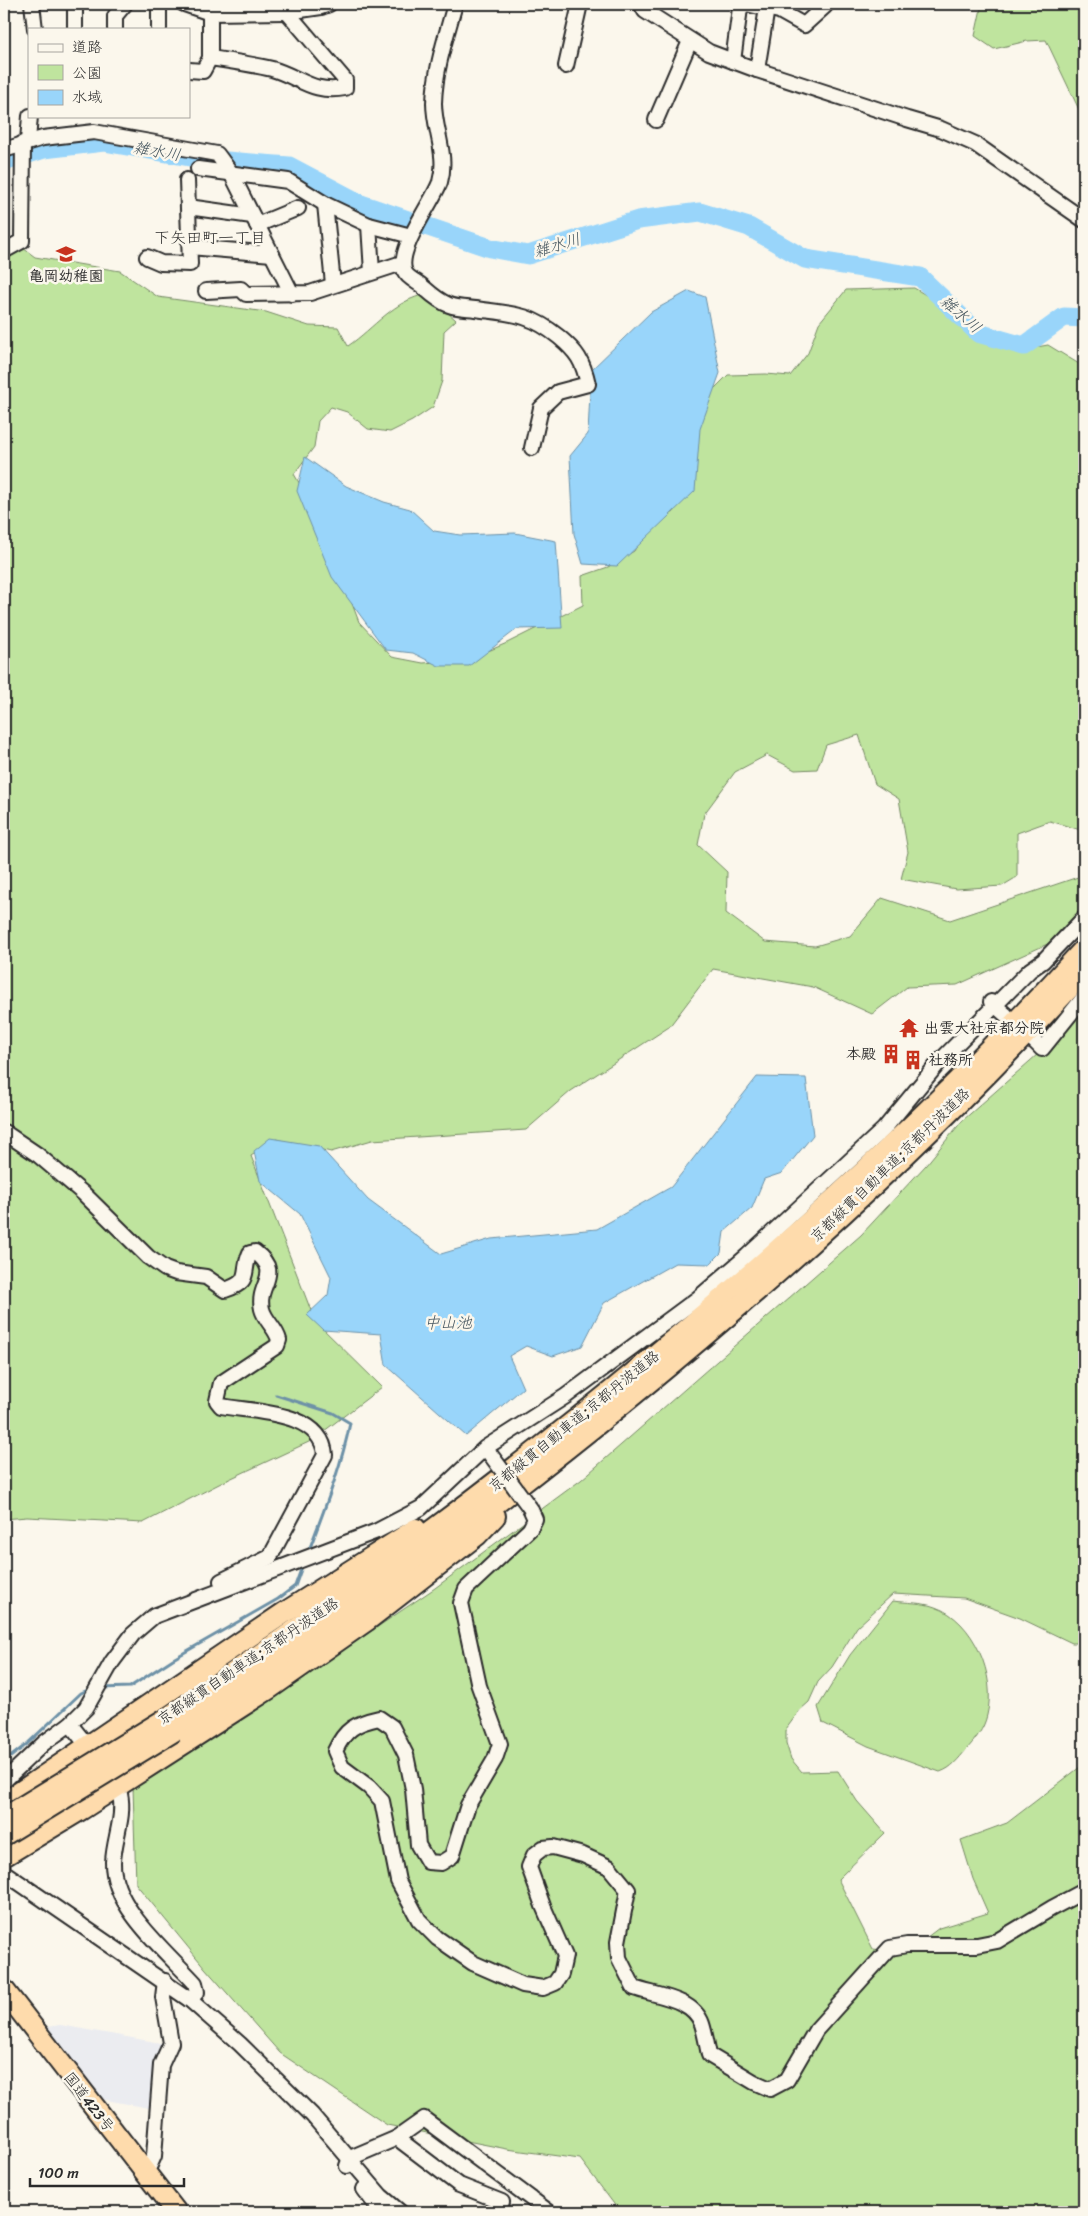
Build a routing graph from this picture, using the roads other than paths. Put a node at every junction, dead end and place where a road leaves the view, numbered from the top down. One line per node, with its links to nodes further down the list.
1 (32, 4): 15 (street)
2 (75, 4): 16 (street)
3 (125, 4): 17 (street)
4 (158, 4): 18 (street)
5 (184, 4): 13 (street)
6 (328, 4): 14 (street)
7 (455, 4): 38 (street)
8 (580, 4): 22 (street)
9 (641, 4): 19 (street)
10 (746, 4): 12 (street); 21 (street)
11 (824, 4): 12 (street)
12 (766, 8): 24 (street)
13 (207, 10): 14 (street); 20 (street)
14 (287, 12): 20 (street)
15 (35, 28)
16 (75, 28)
17 (115, 28)
18 (159, 28)
19 (690, 41): 21 (street); 26 (street)
20 (210, 58): 23 (street)
21 (732, 61): 24 (street)
22 (566, 66)
23 (190, 70)
24 (757, 70): 36 (street)
25 (30, 118): 27 (street)
26 (656, 120)
27 (25, 142): 28 (street); 30 (street); 40 (street)
28 (4, 150)
29 (198, 169): 30 (street)
30 (231, 174): 32 (street); 35 (street)
31 (187, 180): 33 (street)
32 (325, 204): 37 (street); 45 (street)
33 (188, 207): 35 (street); 39 (street)
34 (298, 208): 35 (street)
35 (255, 220): 41 (street)
36 (1084, 220)
37 (369, 225): 38 (street); 44 (street)
38 (412, 236): 43 (street)
39 (190, 247): 41 (street); 42 (street)
40 (4, 251)
41 (272, 254): 47 (street)
42 (147, 257)
43 (402, 263): 44 (street); 48 (street)
44 (372, 272): 45 (street)
45 (333, 284): 47 (street)
46 (206, 291): 47 (street)
47 (292, 294)
48 (532, 448)
49 (1084, 918): 53 (street)
50 (1084, 949): 57 (highway, 京都縦貫自動車道;京都丹波道路)
51 (1084, 972): 59 (highway, 京都縦貫自動車道;京都丹波道路)
52 (1084, 997): 55 (street)
53 (993, 1003): 54 (street); 58 (street)
54 (1006, 1015)
55 (1033, 1040)
56 (4, 1132): 60 (street)
57 (627, 1380): 62 (highway, 京都縦貫自動車道;京都丹波道路); 66 (highway)
58 (487, 1451): 60 (street); 70 (street, bridge)
59 (534, 1474): 62 (highway, 京都縦貫自動車道;京都丹波道路); 69 (highway)
60 (212, 1593): 61 (street)
61 (70, 1724): 63 (street); 64 (street)
62 (169, 1725): 67 (highway, 京都縦貫自動車道;京都丹波道路, bridge); 68 (highway, 京都縦貫自動車道;京都丹波道路, bridge)
63 (82, 1739)
64 (4, 1781)
65 (120, 1794): 73 (street)
66 (4, 1803)
67 (4, 1818)
68 (4, 1835)
69 (4, 1864): 71 (street)
70 (1084, 1891)
71 (165, 1981): 73 (street); 76 (street)
72 (4, 1990): 76 (highway, 国道423号)
73 (190, 2000): 75 (street)
74 (397, 2138): 75 (street); 77 (street); 78 (street)
75 (350, 2158): 80 (street); 81 (street)
76 (144, 2172): 79 (highway, 国道423号)
77 (511, 2184): 78 (street); 82 (street)
78 (499, 2207)
79 (176, 2212)
80 (381, 2212)
81 (400, 2212)
82 (549, 2212)

